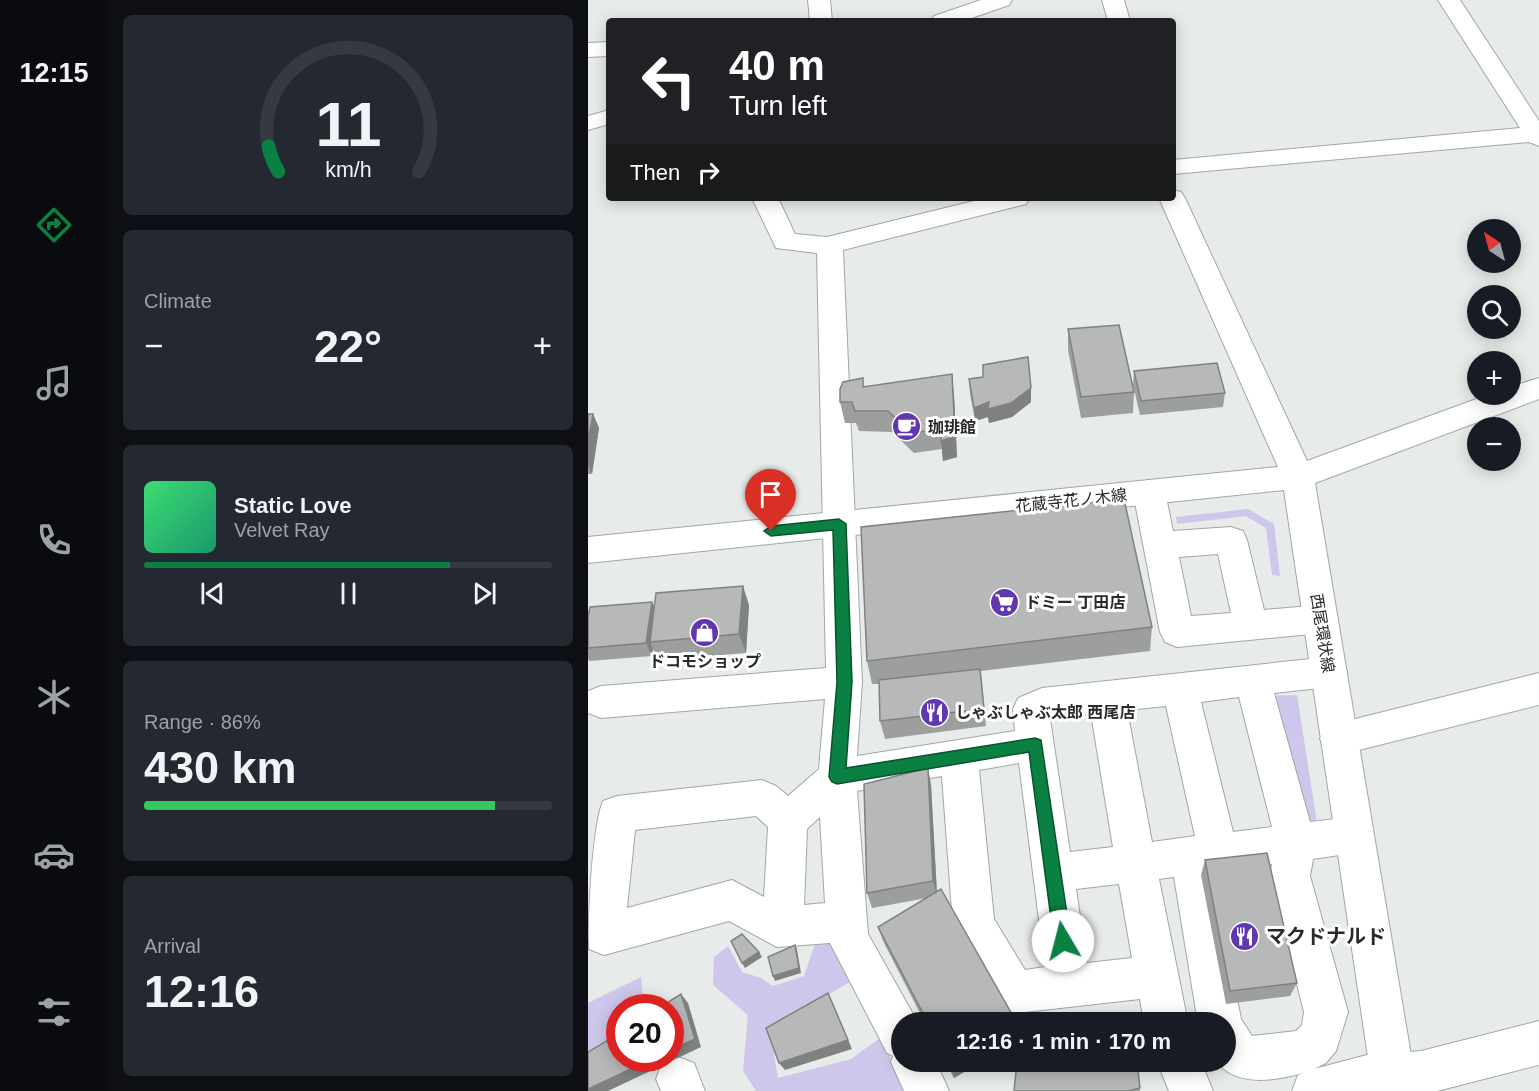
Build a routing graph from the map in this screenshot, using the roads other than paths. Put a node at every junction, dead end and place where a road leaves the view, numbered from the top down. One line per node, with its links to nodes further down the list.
1 (819, 0): 5 (street)
2 (1002, 0): 6 (street)
3 (1113, 0): 7 (street)
4 (1449, 0): 12 (street)
5 (821, 18)
6 (951, 18)
7 (1118, 18)
8 (606, 49): 9 (street)
9 (588, 50)
10 (606, 118): 11 (street)
11 (588, 123)
12 (1537, 136): 13 (street)
13 (1176, 167)
14 (766, 201): 17 (street)
15 (1005, 201): 17 (street)
16 (1173, 201): 19 (street, 西尾環状線)
17 (830, 246): 21 (street)
18 (1539, 388): 19 (street, 花蔵寺花ノ木線)
19 (1298, 477): 20 (street, 花蔵寺花ノ木線); 24 (street, 西尾環状線)
20 (1149, 492): 21 (street, 花蔵寺花ノ木線); 22 (street)
21 (839, 524): 23 (street, 花蔵寺花ノ木線); 28 (street)
22 (1159, 545): 25 (street); 25 (street)
23 (588, 550)
24 (1321, 619): 25 (street); 26 (street, 西尾環状線)
25 (1251, 626)
26 (1329, 672): 27 (street); 33 (street, 西尾環状線)
27 (1253, 681): 29 (street); 39 (street)
28 (844, 682): 32 (street); 36 (street)
29 (1180, 689): 31 (street); 40 (street)
30 (1539, 689): 33 (street)
31 (1106, 697): 34 (street); 41 (street)
32 (601, 702)
33 (1340, 739): 38 (street, 西尾環状線)
34 (1035, 744): 35 (street); 42 (street)
35 (959, 755): 36 (street); 46 (street)
36 (837, 777): 37 (street); 43 (street)
37 (788, 820): 44 (street); 44 (street)
38 (1353, 835): 39 (street); 54 (street, 西尾環状線)
39 (1296, 843): 40 (street); 51 (street)
40 (1204, 854): 41 (street); 48 (street)
41 (1136, 863): 42 (street); 45 (street)
42 (1054, 873): 46 (street)
43 (847, 922): 44 (street); 49 (street)
44 (783, 927)
45 (1156, 976): 46 (street); 47 (street)
46 (1069, 986)
47 (1164, 1012)
48 (1220, 1012)
49 (891, 1018)
50 (1539, 1043): 54 (street)
51 (1236, 1051)
52 (918, 1072): 55 (street)
53 (1183, 1072): 56 (street)
54 (1394, 1083): 57 (street)
55 (927, 1091)
56 (1191, 1091)
57 (1314, 1091)

